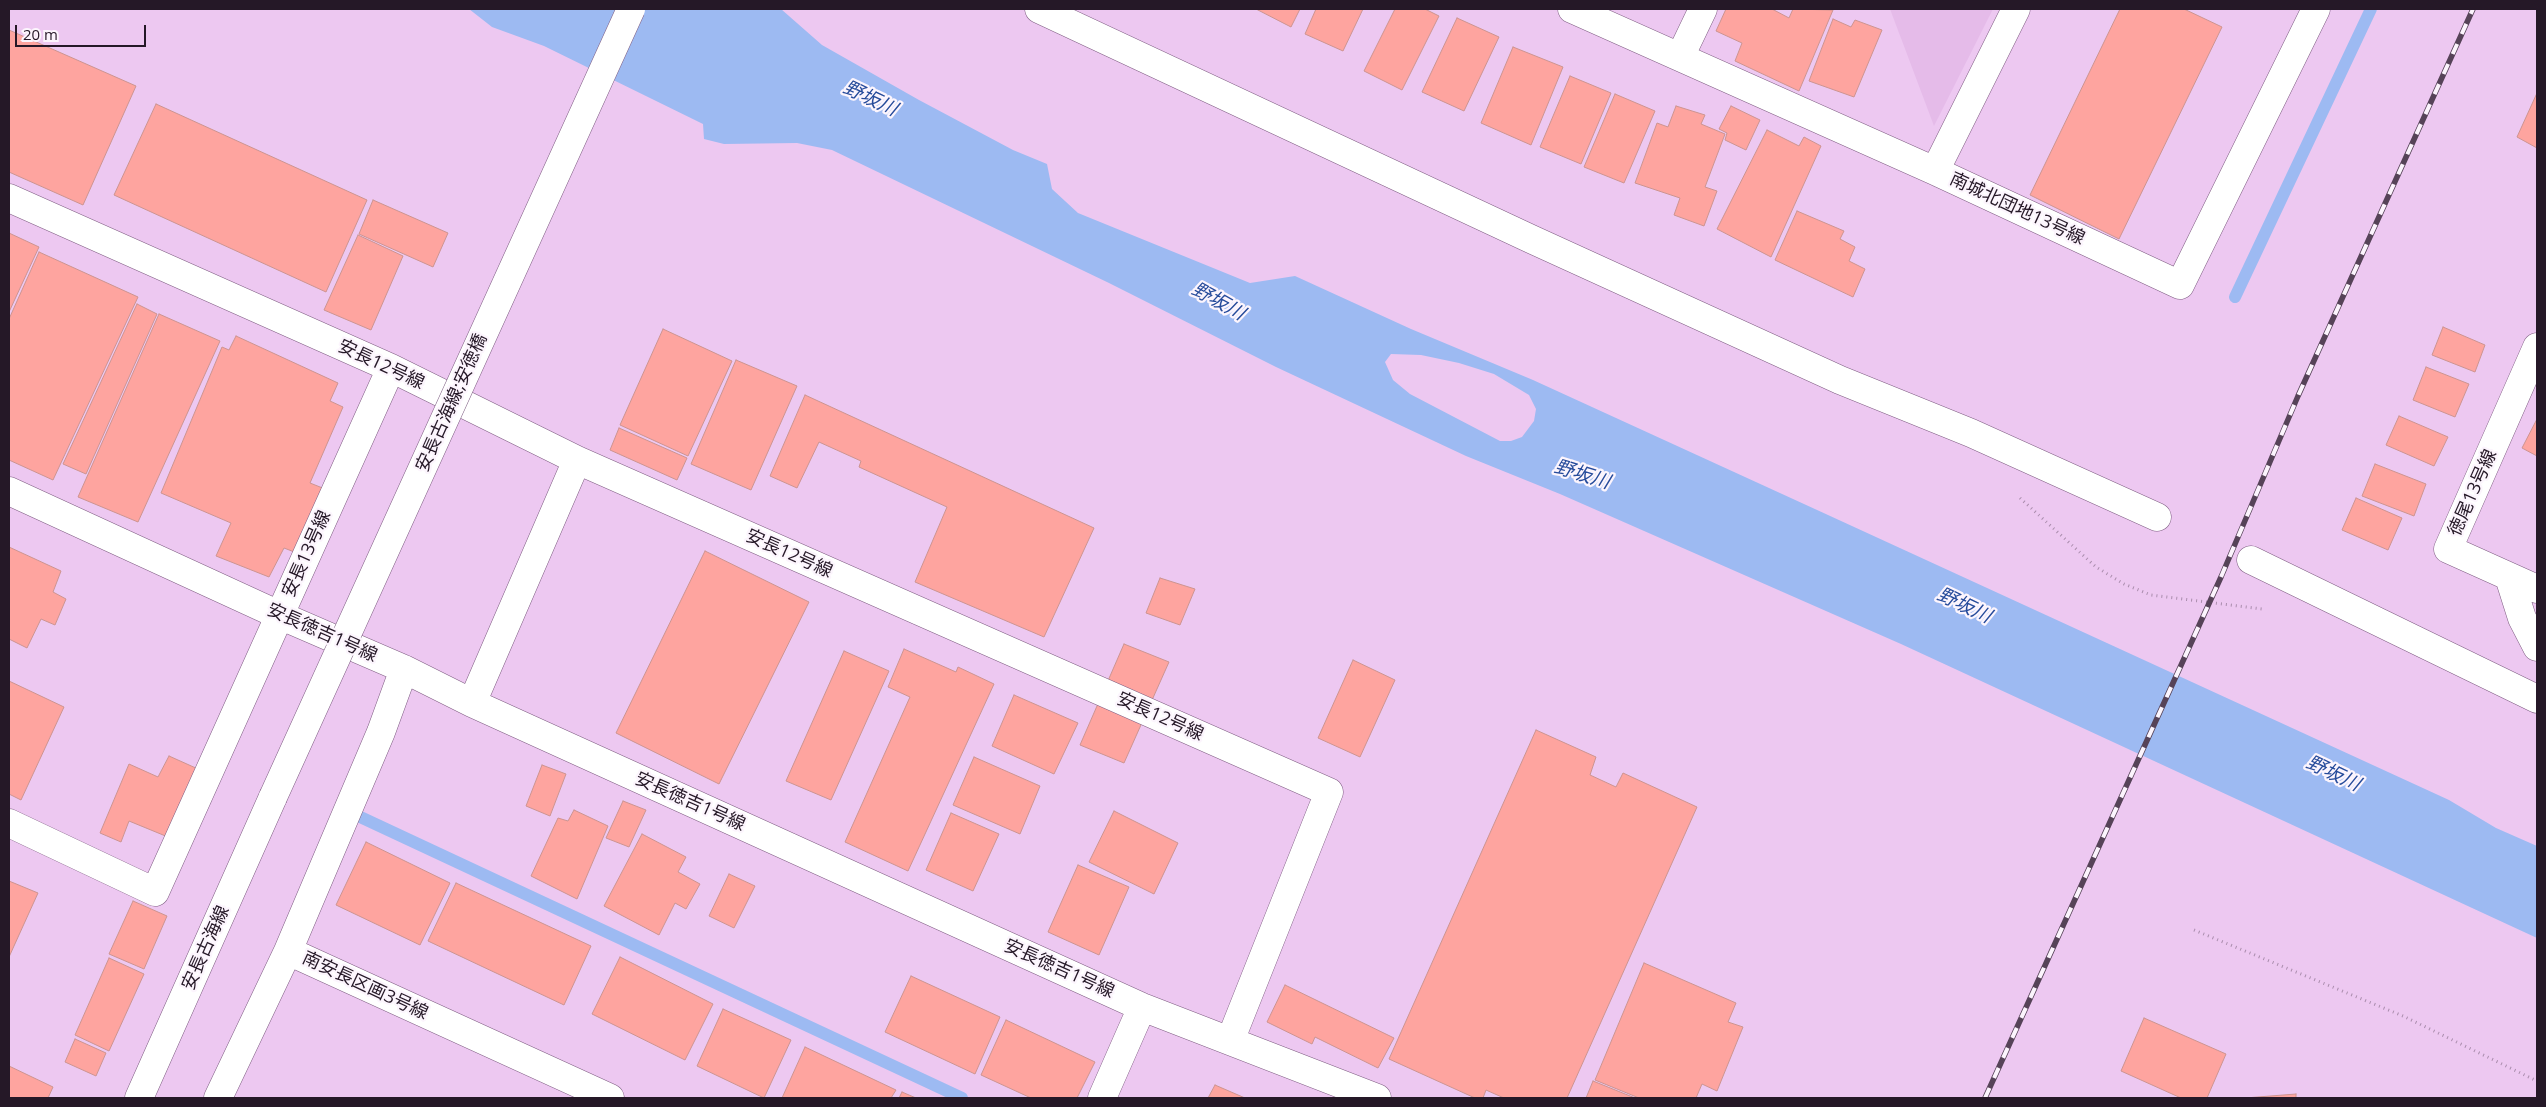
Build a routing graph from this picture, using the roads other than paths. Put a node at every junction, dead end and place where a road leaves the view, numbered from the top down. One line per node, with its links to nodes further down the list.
1 (631, 9): 23 (street, 安長古海線;安徳橋, bridge)
2 (1039, 9): 14 (street)
3 (1572, 9): 7 (street, 南城北団地13号線)
4 (1703, 9): 7 (street)
5 (2016, 9): 8 (street)
6 (2316, 9): 8 (street, 南城北団地13号線)
7 (1680, 57): 8 (street, 南城北団地13号線)
8 (1935, 171)
9 (9, 198): 11 (street, 安長12号線)
10 (2537, 347): 16 (street, 徳尾13号線)
11 (390, 368): 12 (street, 安長12号線); 18 (street, 安長13号線)
12 (577, 460): 22 (street); 27 (street, 安長12号線)
13 (9, 491): 18 (street, 安長徳吉1号線)
14 (2157, 517)
15 (2251, 560): 21 (street)
16 (2509, 577): 17 (street, 徳尾13号線); 19 (street)
17 (2537, 589)
18 (279, 615): 20 (street, 安長徳吉1号線); 24 (street, 安長13号線)
19 (2537, 647)
20 (404, 669): 22 (street, 安長徳吉1号線); 25 (street, 南安長区画3号線)
21 (2537, 699)
22 (472, 703): 26 (street, 安長徳吉1号線)
23 (273, 797): 28 (street, 安長古海線)
24 (9, 823)
25 (288, 951): 29 (street); 30 (street, 南安長区画3号線)
26 (1142, 1007): 27 (street, 安長徳吉1号線); 31 (street)
27 (1230, 1041): 32 (street, 安長徳吉1号線)
28 (139, 1098)
29 (218, 1098)
30 (610, 1098)
31 (1102, 1098)
32 (1377, 1098)

